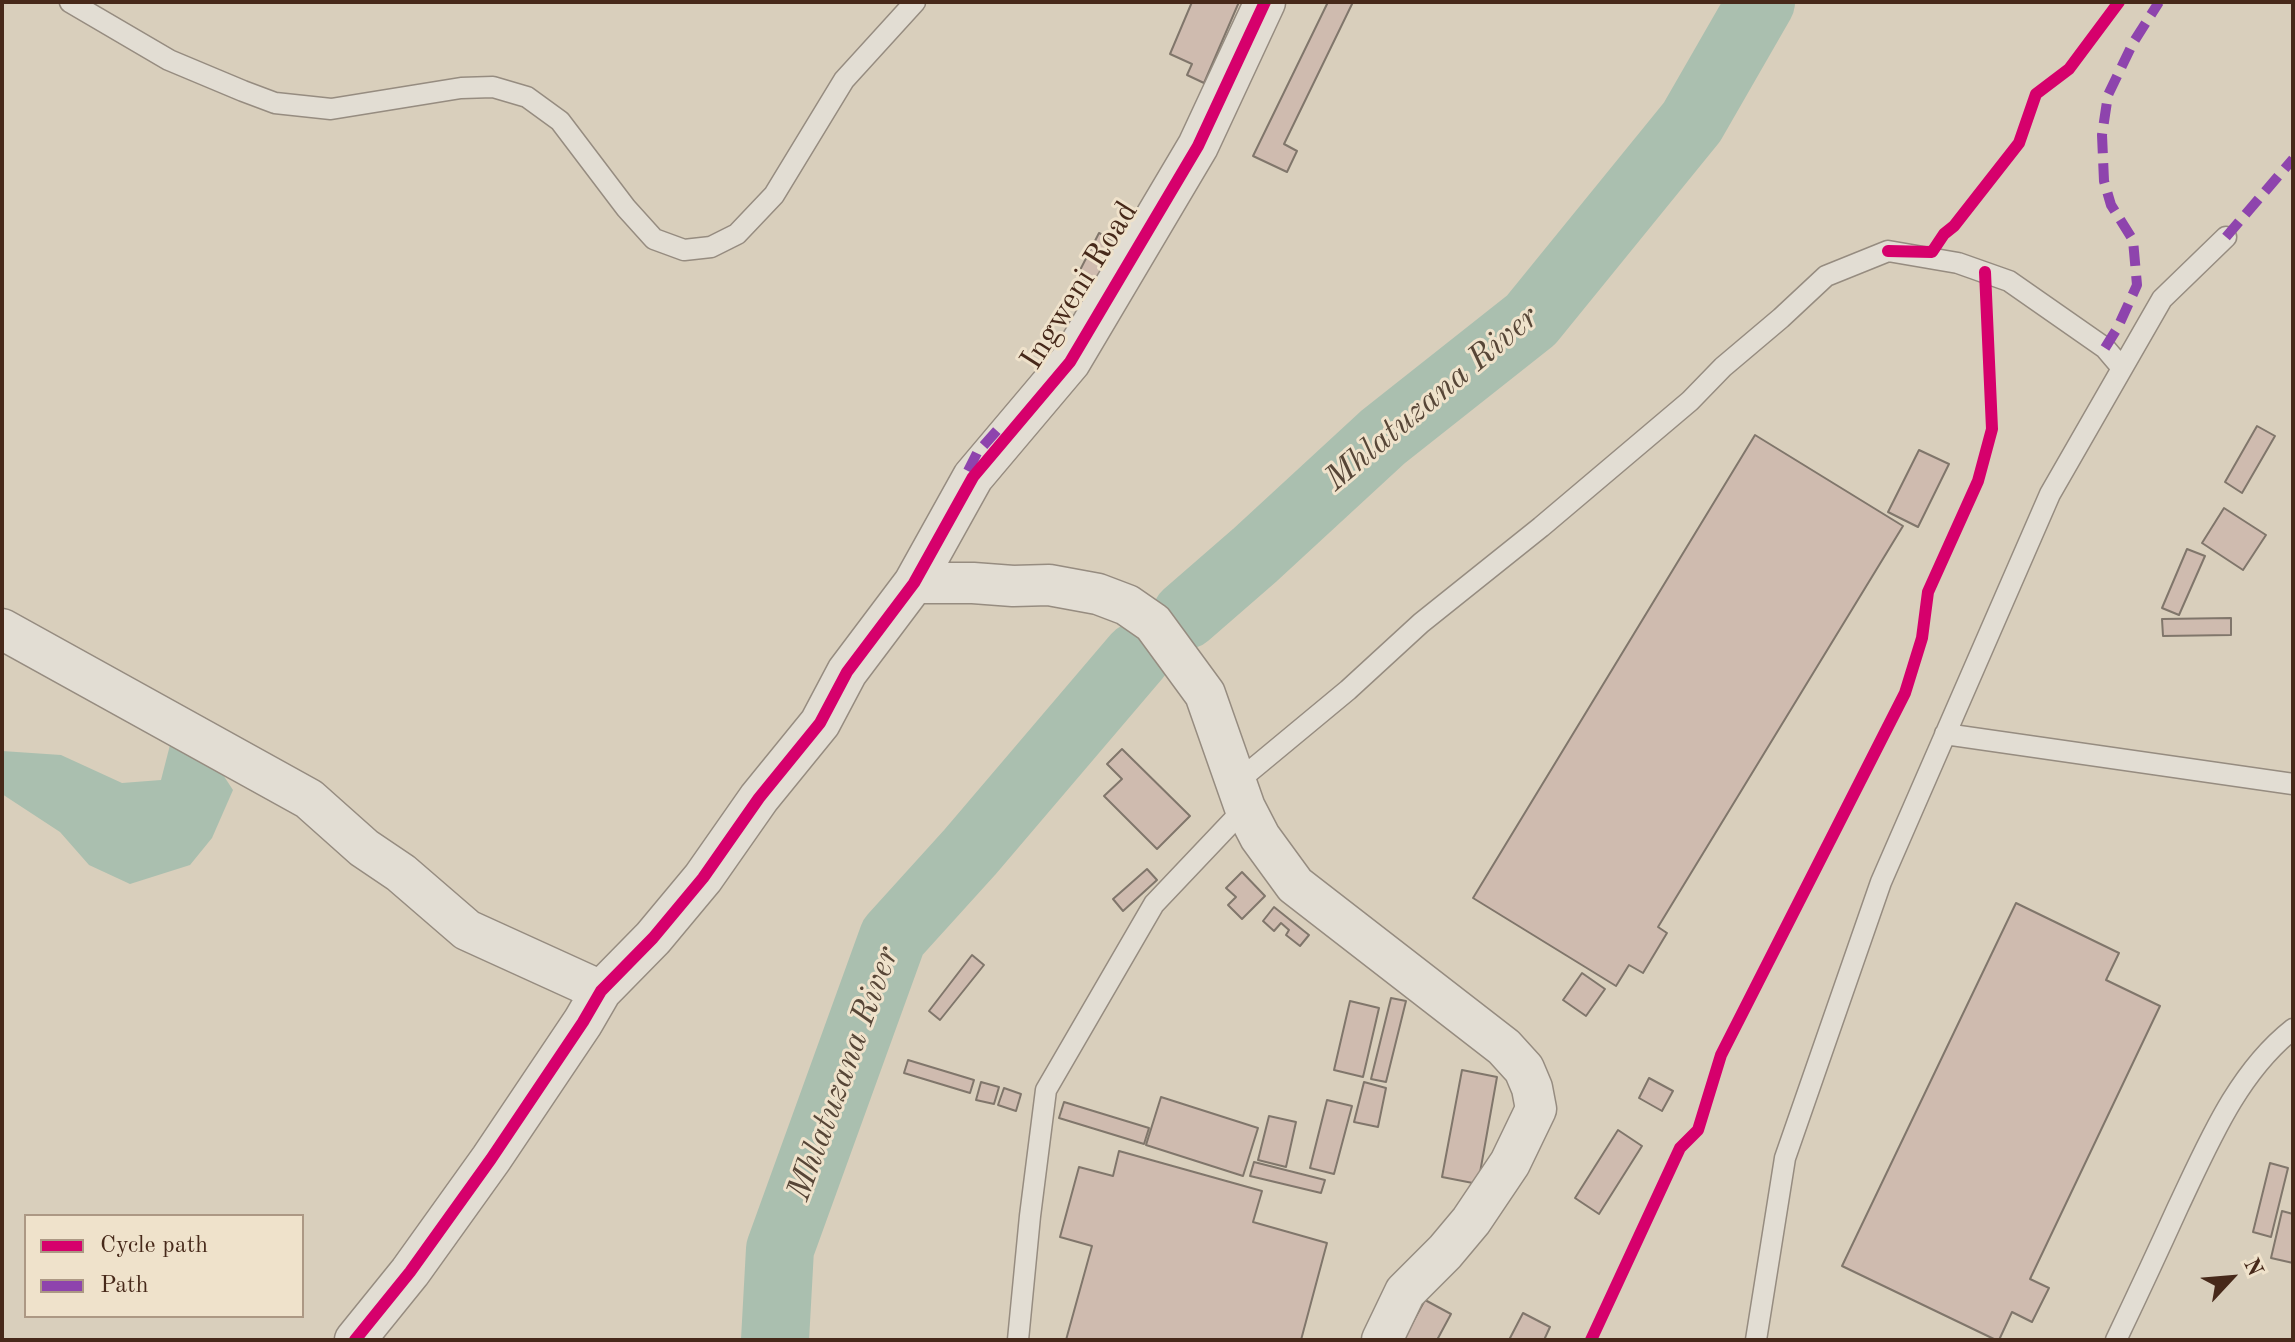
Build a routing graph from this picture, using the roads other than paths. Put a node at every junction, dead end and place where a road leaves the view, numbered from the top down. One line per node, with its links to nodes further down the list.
1 (70, 2): 2 (lane)
2 (915, 2)
3 (1265, 2): 6 (street, Ingweni Road)
4 (2226, 237): 5 (lane)
5 (2122, 368): 8 (lane); 10 (lane)
6 (914, 583): 10 (street); 11 (street, Ingweni Road)
7 (2, 629): 11 (street)
8 (1945, 734): 9 (lane); 16 (lane)
9 (2293, 784)
10 (1241, 795): 14 (lane); 15 (street)
11 (601, 991): 13 (street, Ingweni Road)
12 (2293, 1029): 17 (lane)
13 (355, 1340)
14 (1018, 1340)
15 (1382, 1340)
16 (1756, 1340)
17 (2116, 1340)

